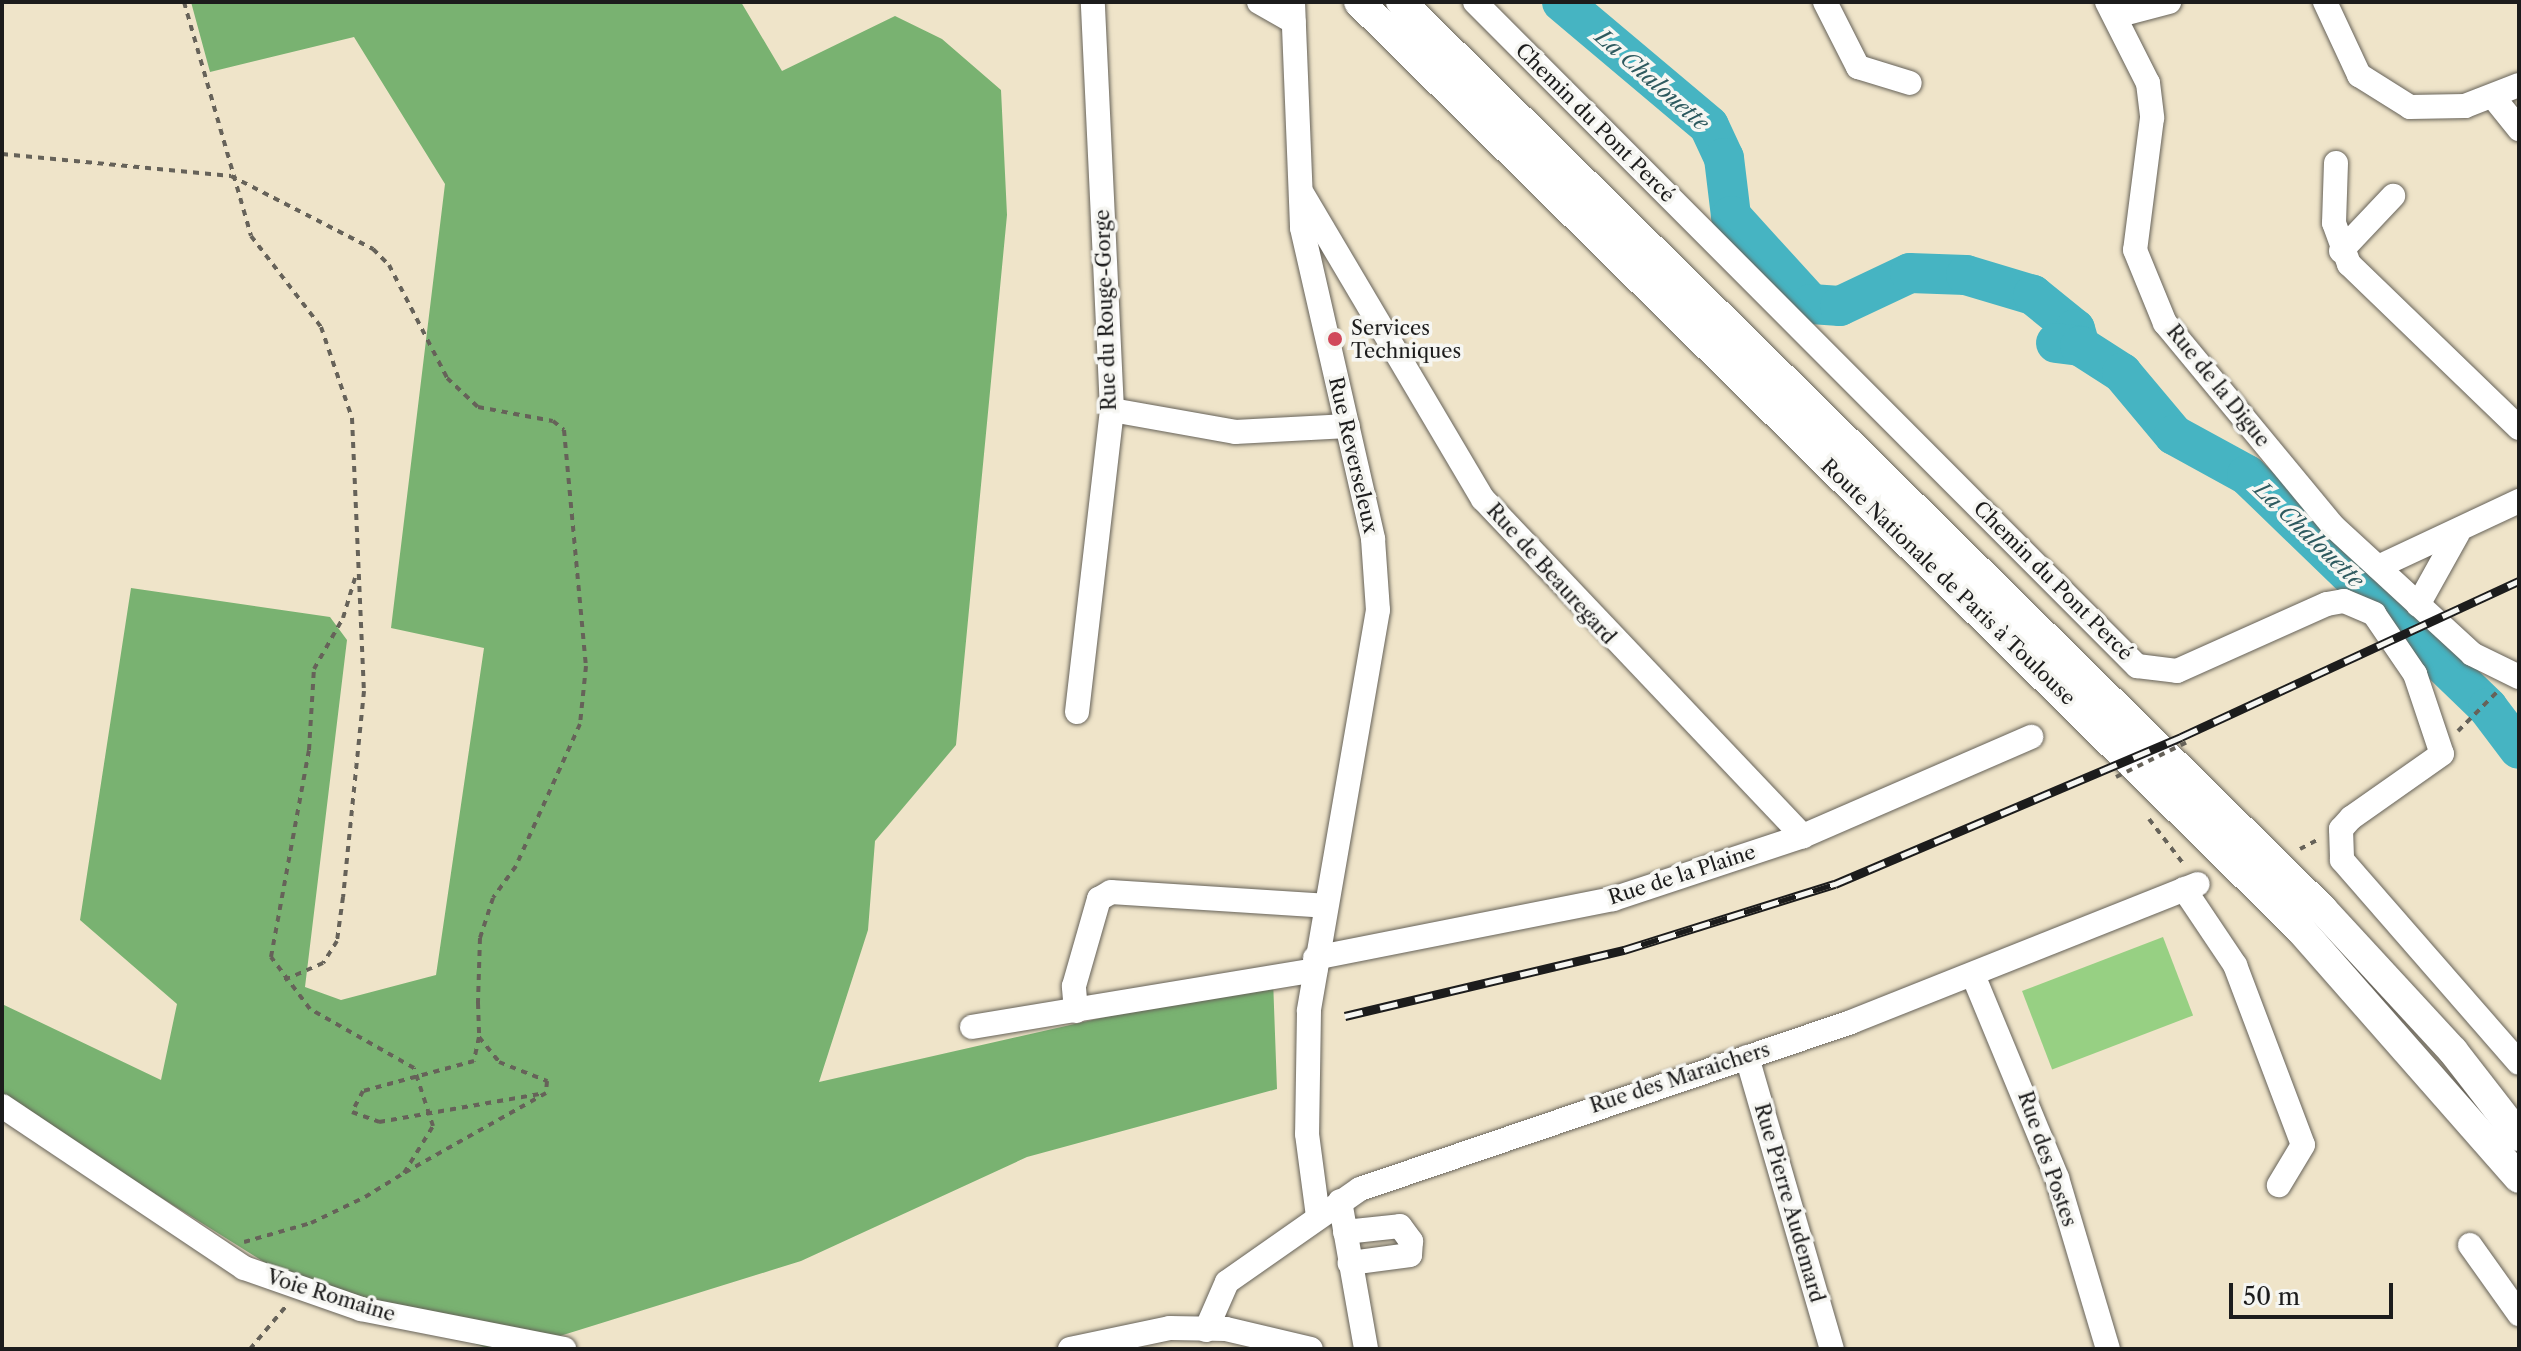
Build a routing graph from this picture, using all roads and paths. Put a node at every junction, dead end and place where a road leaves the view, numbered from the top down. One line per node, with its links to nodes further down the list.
1 (184, 2): 18 (path)
2 (1093, 2): 24 (street, Rue du Rouge-Gorge)
3 (1259, 2): 11 (street)
4 (1359, 2): 56 (main road, Route Nationale de Paris à Toulouse)
5 (1401, 2): 54 (main road, Route Nationale de Paris à Toulouse)
6 (1475, 2): 38 (street, Chemin du Pont Percé)
7 (1825, 2): 12 (street)
8 (2169, 2): 10 (street)
9 (2325, 2): 14 (street)
10 (2112, 9): 29 (street, Rue de la Digue)
11 (1293, 12): 19 (street, Rue Reverseleux)
12 (1910, 83)
13 (2519, 85): 14 (street)
14 (2494, 98): 15 (street)
15 (2519, 129)
16 (2, 154): 18 (path)
17 (2336, 163): 21 (street)
18 (231, 176): 30 (path); 47 (path)
19 (1301, 191): 22 (street, Rue de Beauregard); 23 (street, Rue Reverseleux)
20 (2393, 196): 21 (street)
21 (2341, 251): 26 (street)
22 (1359, 296): 23 (street); 39 (street, Rue de Beauregard)
23 (1319, 313): 25 (street, Rue Reverseleux)
24 (1112, 410): 25 (street); 33 (street, Rue du Rouge-Gorge)
25 (1348, 426): 41 (street, Rue Reverseleux)
26 (2519, 428)
27 (2519, 501): 28 (street)
28 (2458, 533): 29 (street); 31 (street)
29 (2378, 567): 31 (street, Rue de la Digue)
30 (356, 573): 44 (path); 44 (path)
31 (2418, 605): 32 (street, Rue de la Digue)
32 (2508, 681): 34 (path)
33 (1077, 712)
34 (2473, 719)
35 (2031, 737): 39 (street, Rue de la Plaine)
36 (2187, 742): 37 (path, bridge)
37 (2116, 777)
38 (2351, 818): 40 (path); 49 (street)
39 (1803, 836): 42 (street, Rue de la Plaine)
40 (2291, 841)
41 (1325, 906): 42 (street, Rue Reverseleux); 45 (street)
42 (1315, 964): 45 (street, Rue de la Plaine); 59 (street, Rue Reverseleux)
43 (1973, 975): 48 (street, Rue des Maraichers); 57 (street, Rue des Maraichers); 75 (street, Rue des Postes)
44 (284, 980): 50 (path)
45 (1076, 1011): 46 (street, Rue de la Plaine)
46 (972, 1027)
47 (479, 1037): 50 (path); 51 (path)
48 (1747, 1057): 58 (street, Rue des Maraichers); 74 (street, Rue Pierre Audemard)
49 (2519, 1063)
50 (417, 1076): 53 (path); 53 (path)
51 (546, 1093): 53 (path); 55 (path)
52 (2, 1106): 62 (street, Voie Romaine)
53 (433, 1112): 55 (path)
54 (2519, 1136)
55 (404, 1173): 62 (path)
56 (2519, 1178)
57 (2279, 1185)
58 (1340, 1201): 59 (street, Rue des Maraichers); 60 (street)
59 (1318, 1216): 66 (street, Rue des Maraichers)
60 (1345, 1232): 63 (street); 63 (street)
61 (2470, 1245): 65 (street)
62 (214, 1248): 64 (street, Voie Romaine)
63 (1350, 1263): 73 (street)
64 (298, 1291): 68 (street, Voie Romaine); 69 (path)
65 (2519, 1314)
66 (1206, 1330): 67 (street); 71 (street)
67 (1276, 1345): 72 (street)
68 (537, 1347): 70 (street, Voie Romaine)
69 (250, 1349)
70 (564, 1349)
71 (1070, 1349)
72 (1311, 1349)
73 (1366, 1349)
74 (1832, 1349)
75 (2108, 1349)

